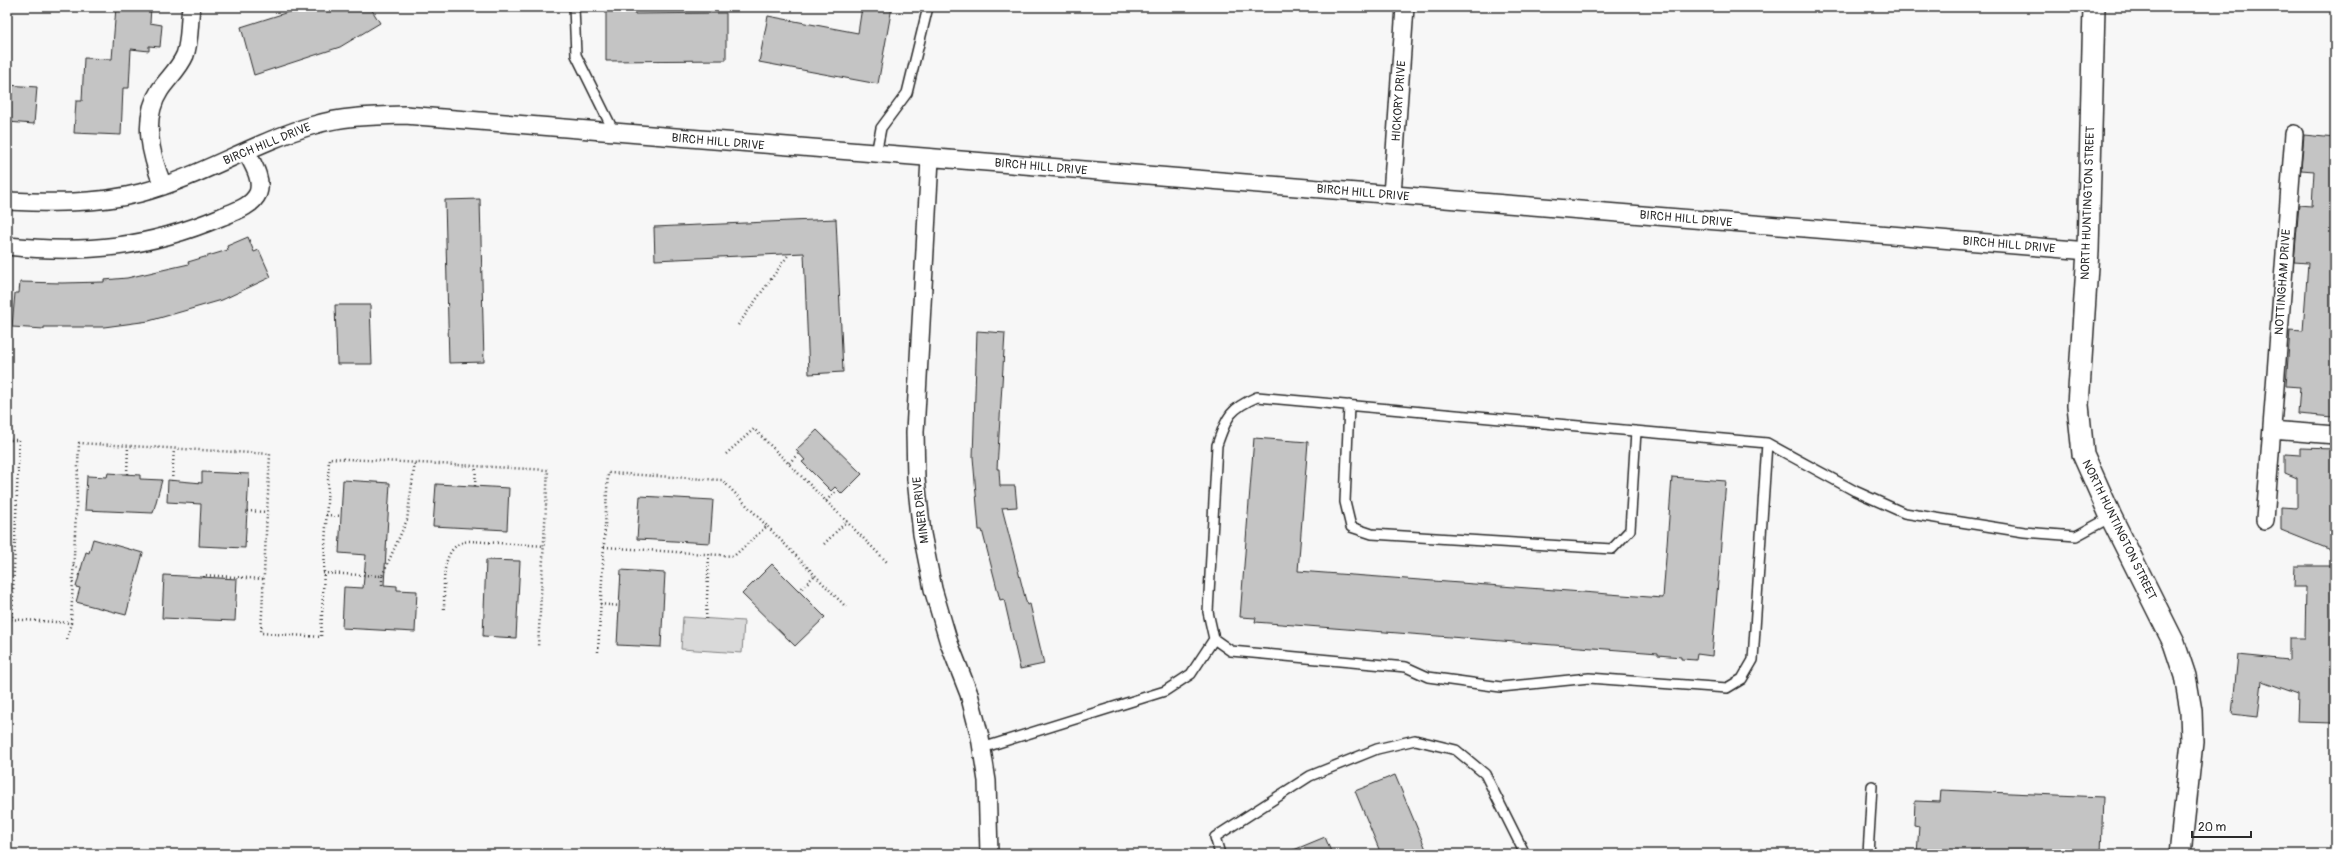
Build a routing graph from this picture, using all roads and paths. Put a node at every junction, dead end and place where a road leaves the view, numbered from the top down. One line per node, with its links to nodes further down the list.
1 (191, 7): 11 (street)
2 (574, 7): 6 (lane)
3 (928, 7): 9 (lane)
4 (1405, 7): 12 (street, HICKORY DRIVE)
5 (2094, 7): 15 (street, NORTH HUNTINGTON STREET)
6 (615, 134): 8 (street, BIRCH HILL DRIVE); 9 (street, BIRCH HILL DRIVE)
7 (2294, 134): 19 (street, NOTTINGHAM DRIVE)
8 (246, 150): 11 (street, BIRCH HILL DRIVE); 14 (street)
9 (876, 154): 10 (street, BIRCH HILL DRIVE)
10 (930, 158): 12 (street, BIRCH HILL DRIVE); 70 (street, MINER DRIVE)
11 (163, 186): 13 (street, BIRCH HILL DRIVE)
12 (1392, 195): 15 (street, BIRCH HILL DRIVE)
13 (7, 201)
14 (7, 246)
15 (2088, 251): 40 (street, NORTH HUNTINGTON STREET)
16 (789, 254): 17 (path)
17 (738, 325)
18 (1349, 405): 20 (lane); 20 (lane); 67 (lane)
19 (2272, 430): 21 (street); 41 (street, NOTTINGHAM DRIVE)
20 (1636, 431): 23 (lane)
21 (2335, 435)
22 (7, 440): 64 (path)
23 (1768, 443): 40 (lane); 67 (lane)
24 (128, 446): 25 (path); 31 (path); 49 (path)
25 (174, 449): 32 (path); 37 (path)
26 (799, 453): 29 (path)
27 (726, 454): 29 (path)
28 (415, 462): 30 (path); 38 (path); 53 (path)
29 (789, 464): 35 (path)
30 (476, 466): 33 (path); 45 (path)
31 (127, 474)
32 (172, 481)
33 (475, 486)
34 (837, 490): 35 (path)
35 (826, 501): 42 (path)
36 (247, 511): 37 (path)
37 (267, 512): 55 (path)
38 (326, 515): 39 (path); 51 (path)
39 (341, 516)
40 (2111, 517): 76 (street, NORTH HUNTINGTON STREET)
41 (2265, 520)
42 (847, 521): 44 (path); 48 (path)
43 (767, 526): 46 (path); 47 (path); 52 (path)
44 (824, 544)
45 (544, 546): 61 (path); 68 (path)
46 (604, 547): 47 (path); 58 (path)
47 (709, 554): 63 (path)
48 (888, 562)
49 (73, 566): 50 (path); 65 (path)
50 (81, 569)
51 (323, 574): 53 (path); 55 (path)
52 (815, 575): 57 (path); 60 (path)
53 (382, 576): 56 (path)
54 (204, 577): 55 (path)
55 (263, 579)
56 (382, 585)
57 (799, 591)
58 (600, 604): 59 (path); 69 (path)
59 (620, 606)
60 (846, 607)
61 (444, 609)
62 (7, 619): 64 (path)
63 (706, 619)
64 (12, 620): 65 (path)
65 (71, 623): 66 (path)
66 (67, 639)
67 (1214, 639): 70 (lane)
68 (538, 647)
69 (598, 652)
70 (982, 748): 72 (street, MINER DRIVE)
71 (1872, 786): 75 (lane)
72 (989, 854)
73 (1220, 854): 74 (lane)
74 (1525, 854)
75 (1868, 854)
76 (2180, 854)

